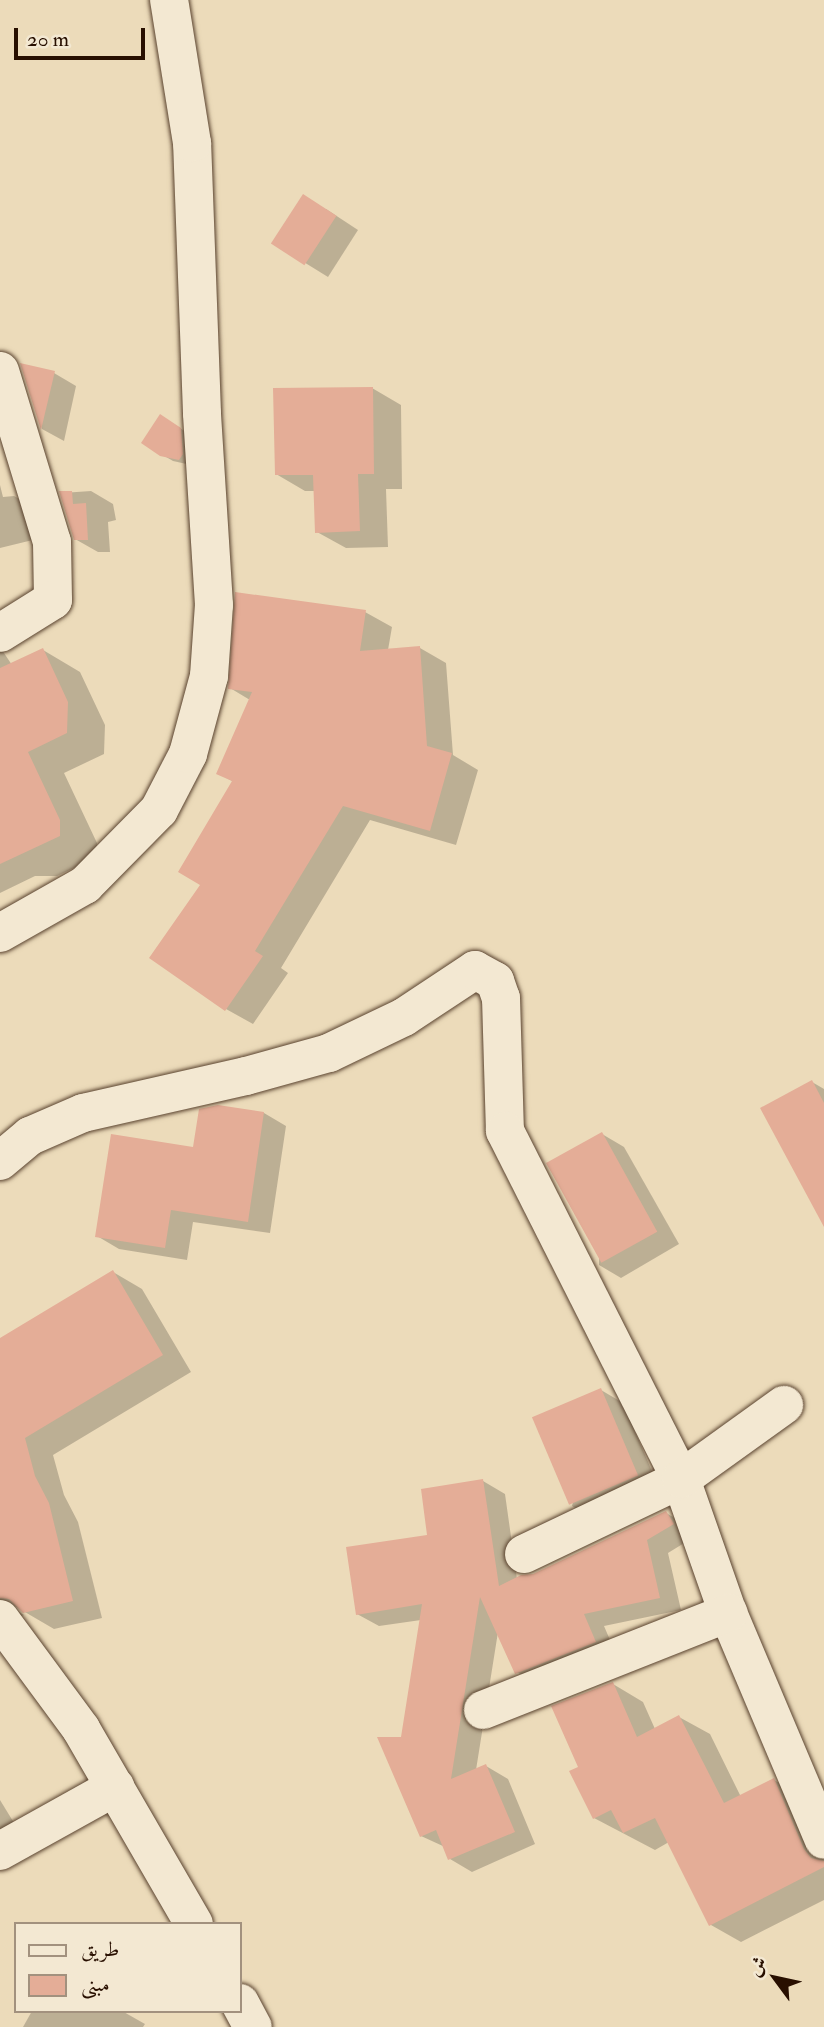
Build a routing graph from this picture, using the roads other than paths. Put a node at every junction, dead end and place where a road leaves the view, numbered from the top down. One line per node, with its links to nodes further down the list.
1 (169, 0): 4 (street)
2 (0, 371): 3 (street)
3 (0, 633)
4 (0, 933)
5 (0, 1161): 7 (street)
6 (784, 1405): 7 (street)
7 (681, 1479): 8 (street); 9 (street)
8 (524, 1554)
9 (728, 1614): 11 (street); 13 (street)
10 (0, 1619): 12 (street)
11 (483, 1710)
12 (115, 1787): 14 (street); 15 (street)
13 (824, 1840)
14 (0, 1851)
15 (193, 1922)
16 (242, 2007): 17 (street)
17 (253, 2027)

